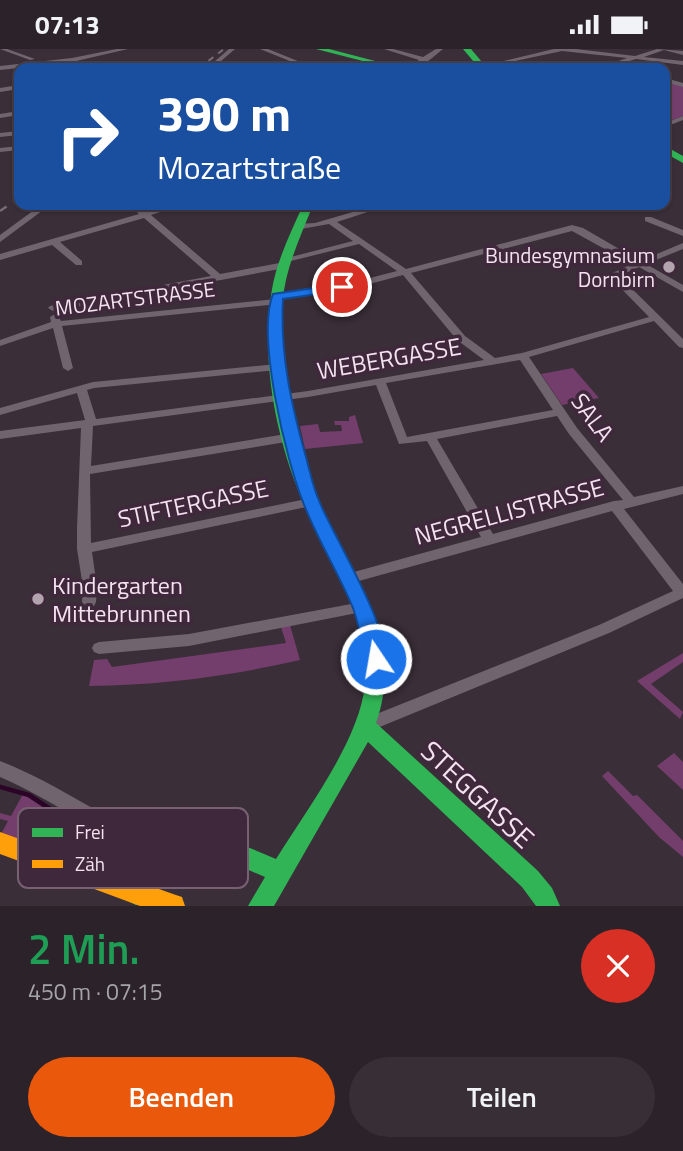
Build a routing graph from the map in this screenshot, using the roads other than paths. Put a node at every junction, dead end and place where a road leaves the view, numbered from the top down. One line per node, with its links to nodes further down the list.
1 (1, 49): 18 (street)
2 (125, 49): 22 (street)
3 (232, 49): 23 (street)
4 (263, 49): 24 (street)
5 (320, 49): 25 (street)
6 (387, 49): 16 (street)
7 (440, 49): 16 (street)
8 (467, 49): 27 (street)
9 (562, 49): 14 (street); 28 (street)
10 (614, 49): 14 (street)
11 (664, 49): 13 (street); 15 (street)
12 (56, 52): 17 (street)
13 (683, 53)
14 (631, 57): 15 (street)
15 (640, 58): 19 (street); 29 (street)
16 (426, 59): 26 (street)
17 (43, 60): 18 (street); 21 (street)
18 (31, 61): 20 (street)
19 (675, 62): 30 (street); 31 (street)
20 (22, 63)
21 (62, 63)
22 (72, 63)
23 (216, 63)
24 (299, 63)
25 (377, 63)
26 (419, 63)
27 (478, 63)
28 (503, 63)
29 (622, 63)
30 (683, 63)
31 (670, 64)
32 (39, 210): 42 (street)
33 (140, 210): 37 (street)
34 (162, 210): 37 (street)
35 (306, 210): 40 (street)
36 (368, 210): 39 (street)
37 (145, 215): 44 (street); 51 (street)
38 (648, 219): 41 (street)
39 (330, 221): 40 (street); 43 (street)
40 (300, 226): 47 (street)
41 (683, 233)
42 (0, 239)
43 (362, 241): 47 (street); 50 (street)
44 (54, 242): 46 (street); 49 (street)
45 (683, 246): 48 (street)
46 (0, 257)
47 (286, 262): 51 (street); 53 (street)
48 (640, 263): 50 (street, MOZARTSTRASSE); 52 (street); 54 (street)
49 (79, 264)
50 (405, 272): 53 (street, MOZARTSTRASSE); 59 (street)
51 (218, 277): 55 (street)
52 (683, 289)
53 (276, 299): 55 (street, MOZARTSTRASSE); 60 (street)
54 (655, 318): 57 (street); 58 (street, WEBERGASSE)
55 (56, 324): 56 (street, MOZARTSTRASSE); 61 (street)
56 (0, 343)
57 (683, 345)
58 (523, 356): 59 (street, WEBERGASSE); 66 (street, SALA)
59 (493, 361): 62 (street, WEBERGASSE)
60 (277, 367): 63 (street); 64 (street)
61 (68, 368)
62 (380, 381): 64 (street, WEBERGASSE); 70 (street)
63 (81, 388): 65 (street); 67 (street)
64 (283, 397): 67 (street, WEBERGASSE); 69 (street)
65 (0, 412)
66 (559, 412): 70 (street); 74 (street, SALA)
67 (89, 423): 68 (street, WEBERGASSE); 71 (street)
68 (0, 435)
69 (292, 436): 71 (street); 73 (street)
70 (430, 437): 76 (street)
71 (85, 471): 77 (street)
72 (683, 490): 74 (street, NEGRELLISTRASSE)
73 (311, 502): 77 (street, STIFTERGASSE); 78 (street)
74 (631, 502): 75 (street, NEGRELLISTRASSE)
75 (614, 505): 76 (street, NEGRELLISTRASSE); 79 (street)
76 (489, 540): 78 (street, NEGRELLISTRASSE)
77 (84, 549): 80 (street)
78 (348, 579): 81 (street)
79 (682, 593): 83 (street)
80 (89, 602)
81 (362, 607): 82 (street); 83 (street)
82 (100, 648)
83 (365, 726): 89 (street); 95 (street, STEGGASSE)
84 (0, 769): 85 (street)
85 (73, 808)
86 (0, 843): 87 (street)
87 (18, 850)
88 (248, 857): 89 (street)
89 (282, 872): 94 (street)
90 (122, 888): 92 (street)
91 (137, 888): 92 (street)
92 (135, 893): 93 (street)
93 (173, 906)
94 (260, 906)
95 (548, 906)

